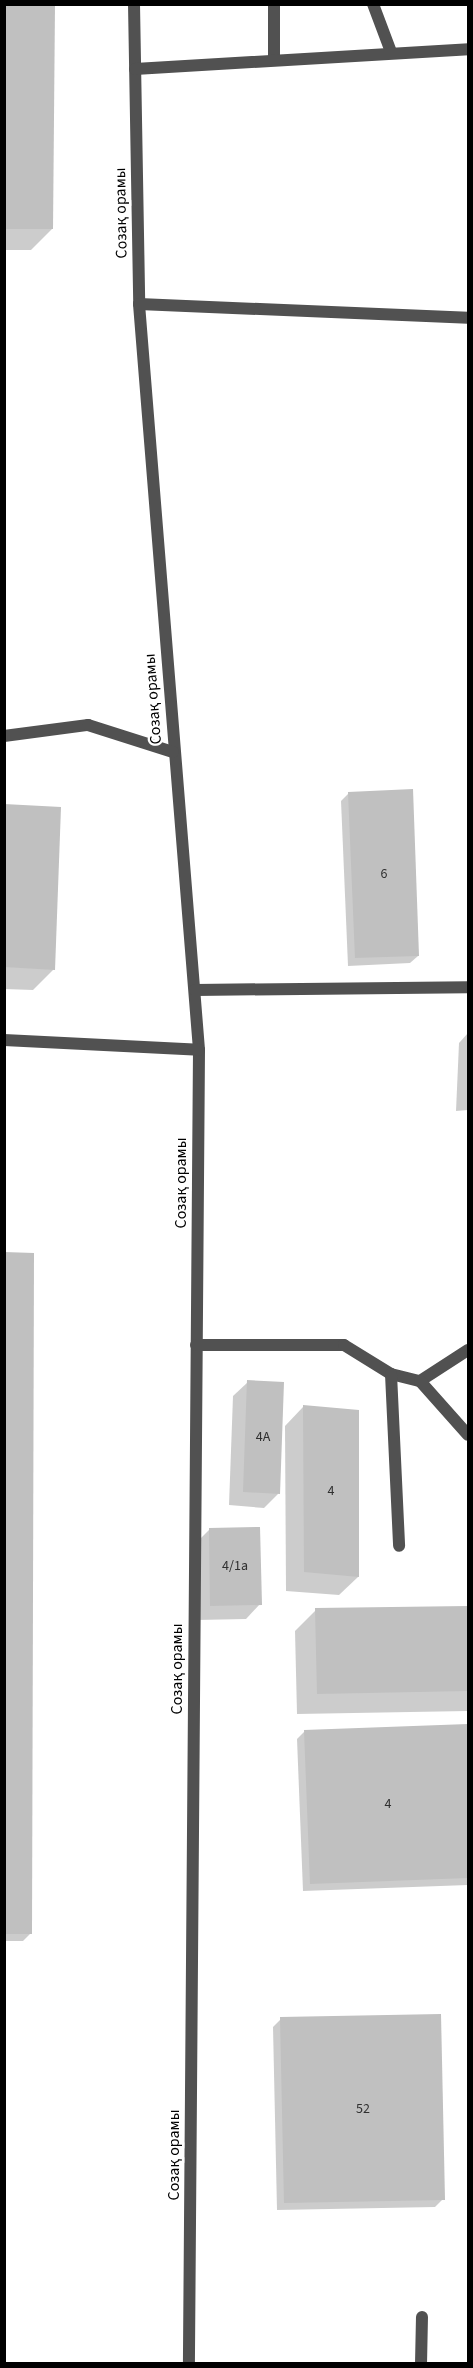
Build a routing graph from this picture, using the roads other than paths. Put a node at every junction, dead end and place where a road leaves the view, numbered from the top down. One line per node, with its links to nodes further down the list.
1 (134, 4): 7 (lane, Созақ орамы)
2 (274, 4): 6 (lane)
3 (373, 4): 5 (lane)
4 (468, 49): 5 (lane)
5 (391, 52): 6 (lane)
6 (274, 60): 7 (lane)
7 (135, 69): 8 (lane, Созақ орамы)
8 (139, 304): 9 (lane); 11 (lane, Созақ орамы)
9 (468, 318)
10 (4, 736): 11 (lane)
11 (173, 752): 13 (lane, Созақ орамы)
12 (468, 987): 13 (lane)
13 (195, 990): 15 (lane, Созақ орамы)
14 (4, 1040): 15 (lane)
15 (199, 1050): 16 (lane, Созақ орамы)
16 (196, 1345): 18 (lane); 23 (lane, Созақ орамы)
17 (468, 1350): 19 (lane)
18 (391, 1374): 19 (lane); 21 (lane)
19 (420, 1381): 20 (lane)
20 (468, 1435)
21 (399, 1546)
22 (422, 2317): 24 (lane)
23 (189, 2364)
24 (421, 2364)

